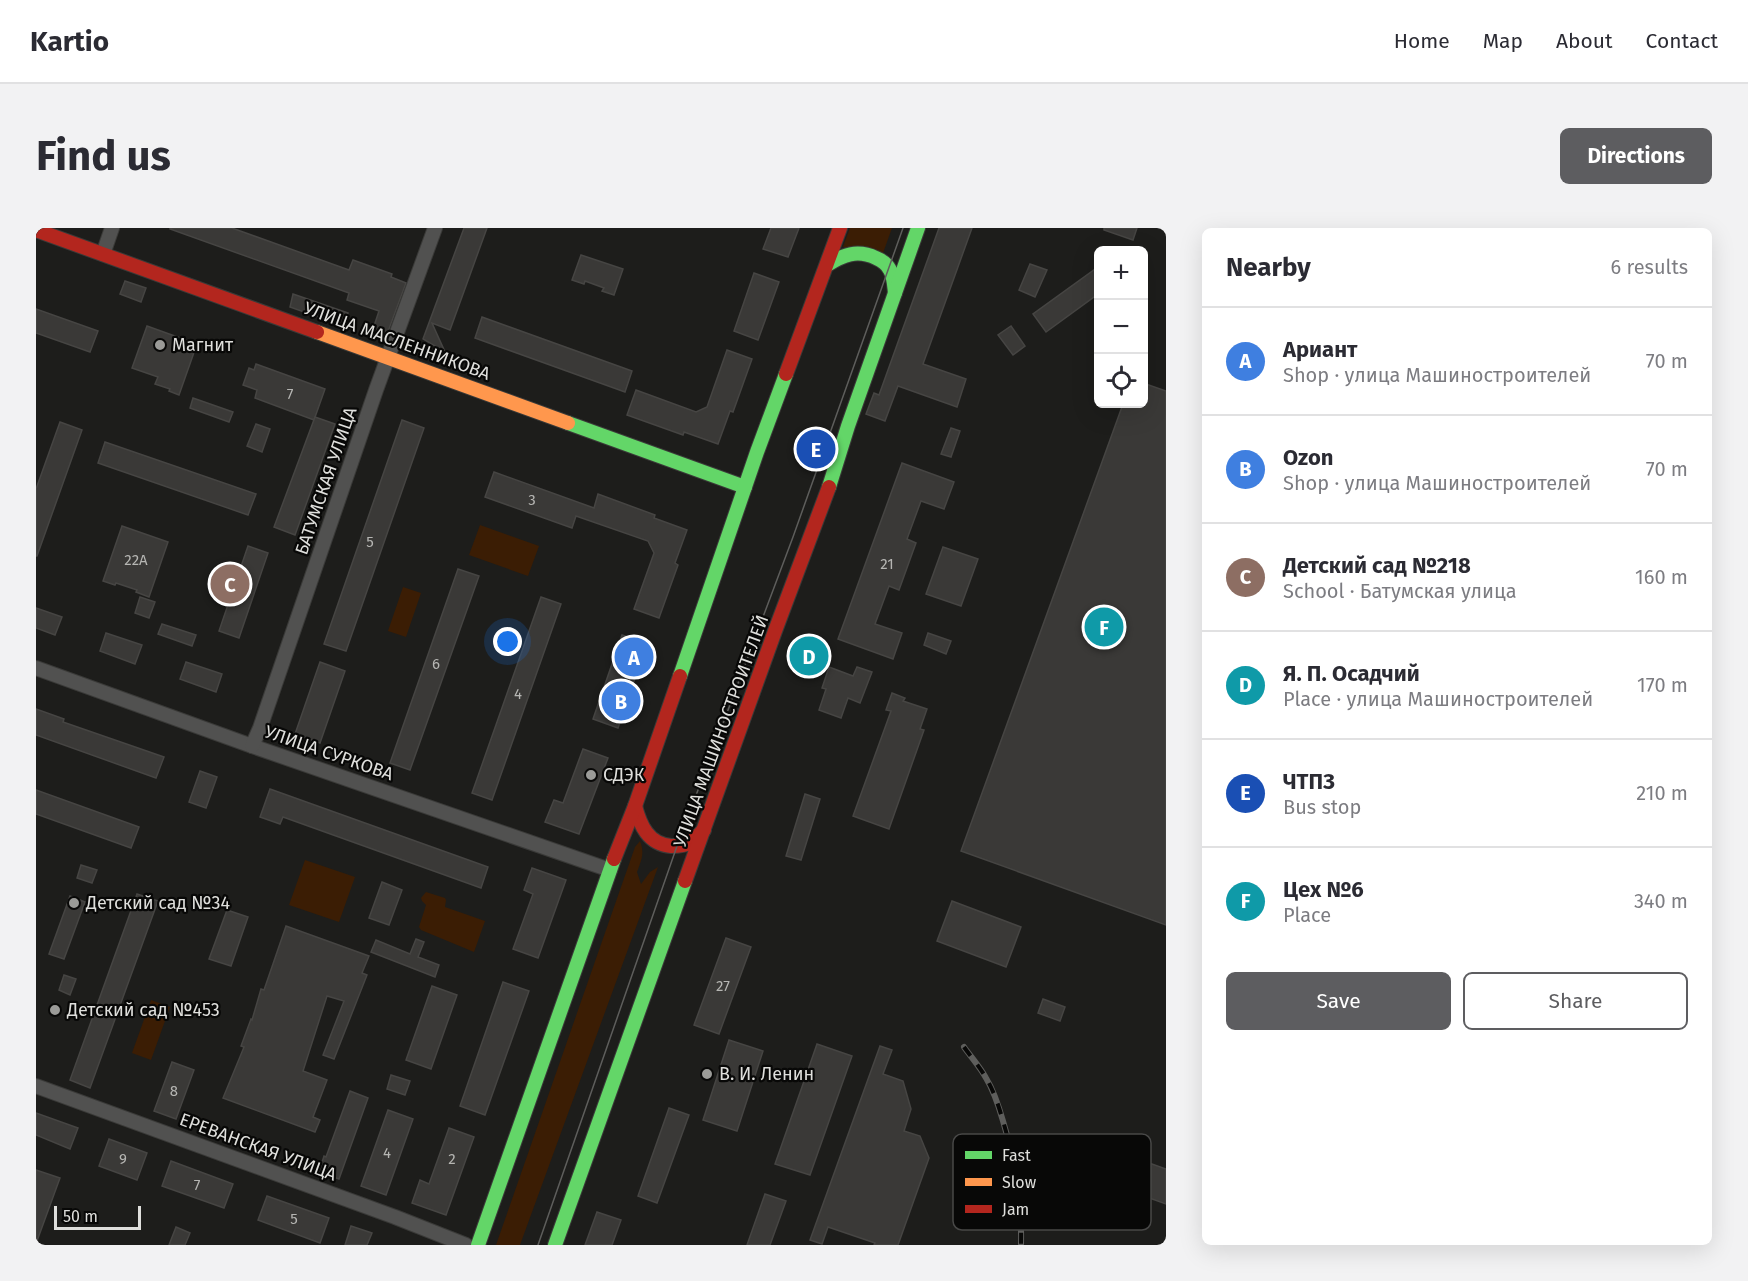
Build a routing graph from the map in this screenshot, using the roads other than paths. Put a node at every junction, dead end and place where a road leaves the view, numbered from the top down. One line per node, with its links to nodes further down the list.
1 (112, 228): 6 (street)
2 (435, 228): 9 (street, БАТУМСКАЯ УЛИЦА)
3 (840, 228): 7 (main road)
4 (918, 228): 8 (main road, УЛИЦА МАШИНОСТРОИТЕЛЕЙ)
5 (36, 230): 6 (main road, УЛИЦА МАСЛЕННИКОВА)
6 (103, 254): 9 (main road, УЛИЦА МАСЛЕННИКОВА)
7 (827, 265): 8 (main road); 10 (main road)
8 (895, 293): 14 (main road, УЛИЦА МАШИНОСТРОИТЕЛЕЙ)
9 (389, 357): 10 (main road, УЛИЦА МАСЛЕННИКОВА); 12 (street, БАТУМСКАЯ УЛИЦА)
10 (745, 487): 13 (main road)
11 (36, 668): 12 (street, УЛИЦА СУРКОВА)
12 (252, 746): 15 (street, УЛИЦА СУРКОВА)
13 (635, 806): 14 (main road); 15 (main road)
14 (704, 830): 19 (main road, УЛИЦА МАШИНОСТРОИТЕЛЕЙ)
15 (610, 870): 18 (main road)
16 (36, 1086): 17 (street, ЕРЕВАНСКАЯ УЛИЦА)
17 (466, 1245)
18 (478, 1245)
19 (555, 1245)

